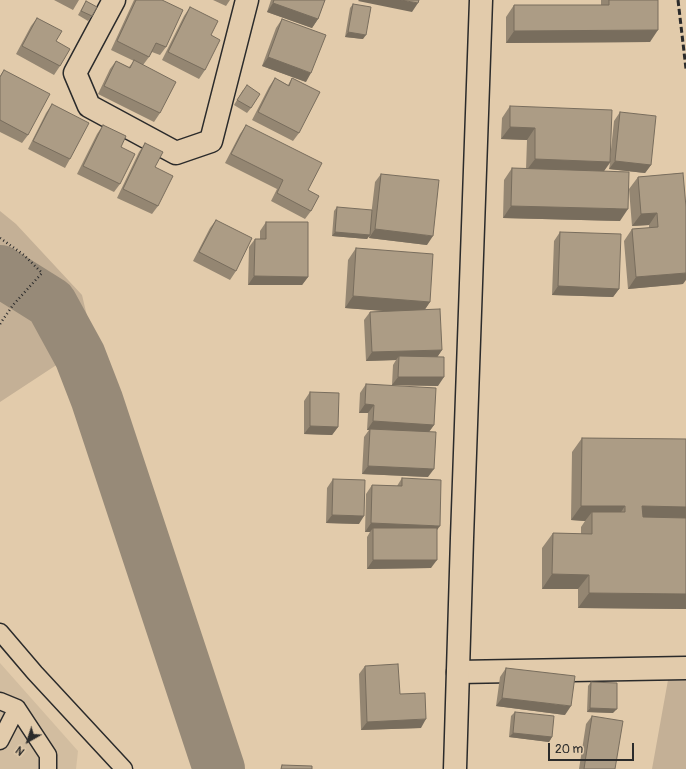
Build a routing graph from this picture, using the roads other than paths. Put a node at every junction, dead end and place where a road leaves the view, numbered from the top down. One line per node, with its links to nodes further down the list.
1 (114, 0): 2 (street)
2 (247, 0)
3 (481, 0): 6 (street)
4 (0, 632): 11 (lane)
5 (686, 668): 6 (street)
6 (458, 672): 12 (street)
7 (0, 700): 8 (lane)
8 (16, 708): 9 (lane); 10 (lane)
9 (0, 741)
10 (48, 769)
11 (124, 769)
12 (455, 769)

